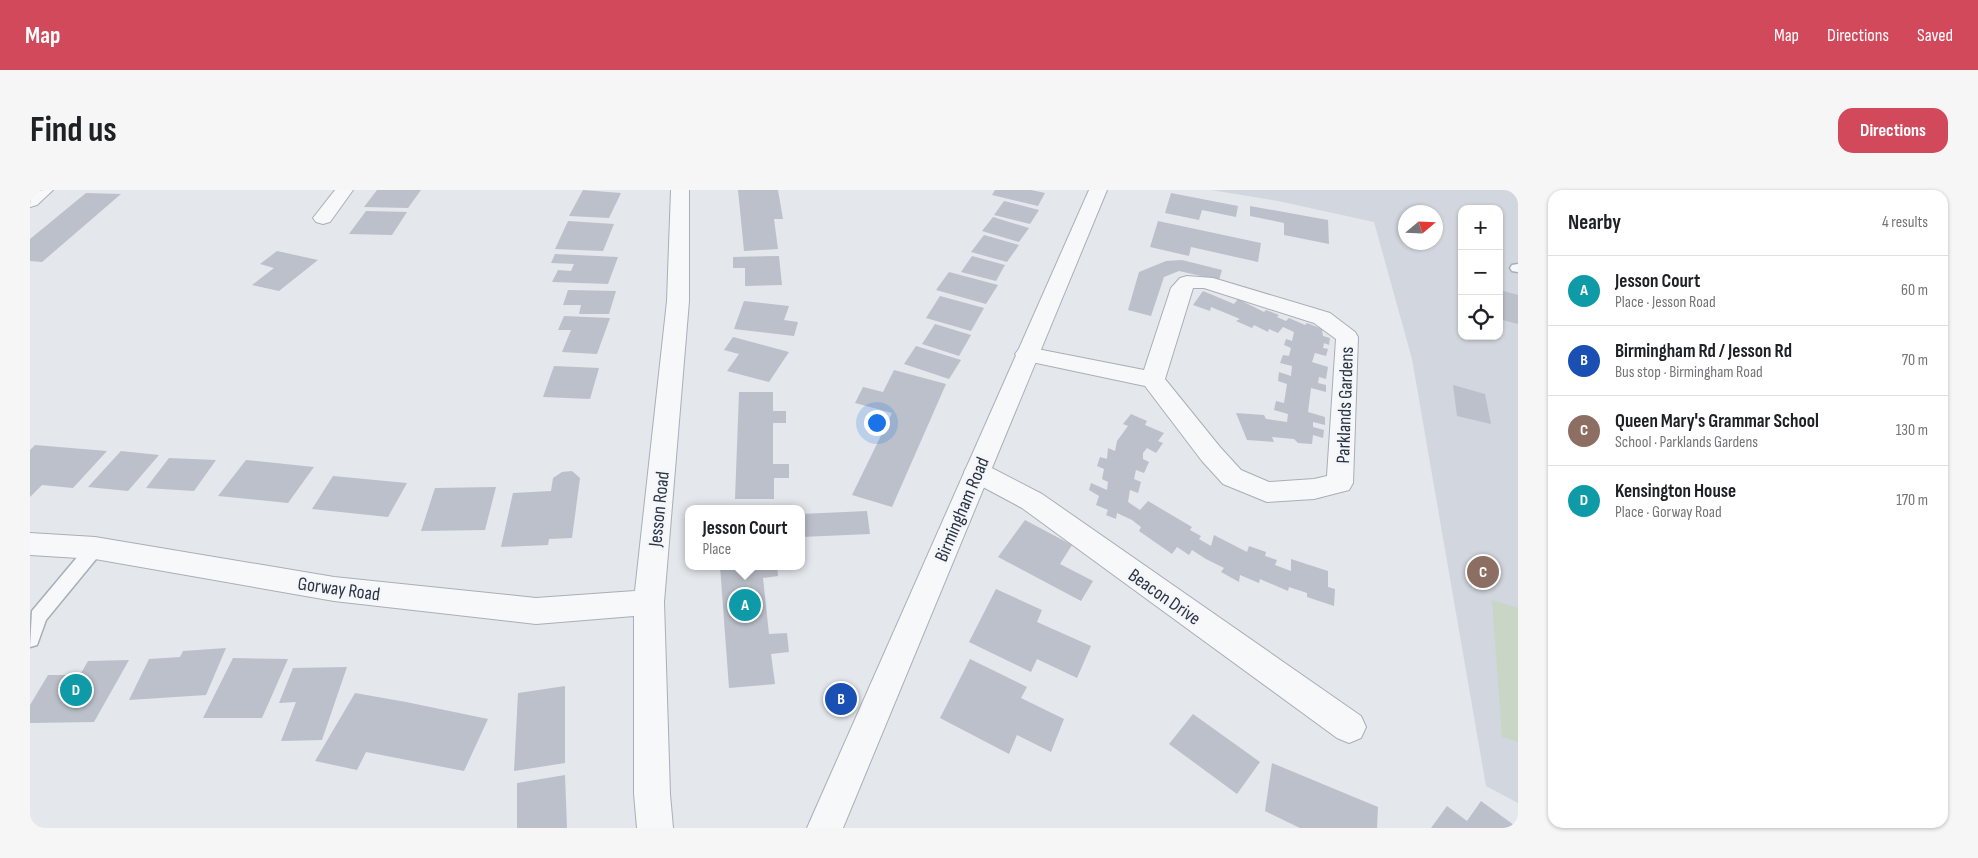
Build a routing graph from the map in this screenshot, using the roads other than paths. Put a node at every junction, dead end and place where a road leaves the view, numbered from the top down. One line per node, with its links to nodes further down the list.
1 (44, 190): 5 (street)
2 (680, 190): 13 (street, Jesson Road)
3 (1098, 190): 8 (street, Birmingham Road)
4 (339, 196): 6 (street); 7 (street)
5 (30, 200)
6 (311, 202)
7 (323, 218)
8 (1027, 354): 9 (street); 10 (street, Birmingham Road)
9 (1153, 380): 9 (street, Parklands Gardens)
10 (977, 472): 15 (street, Beacon Drive); 17 (street, Birmingham Road)
11 (30, 544): 12 (street, Gorway Road)
12 (95, 548): 13 (street, Gorway Road); 14 (lane)
13 (649, 602): 16 (street, Jesson Road)
14 (30, 639)
15 (1349, 728)
16 (655, 828)
17 (825, 828)

